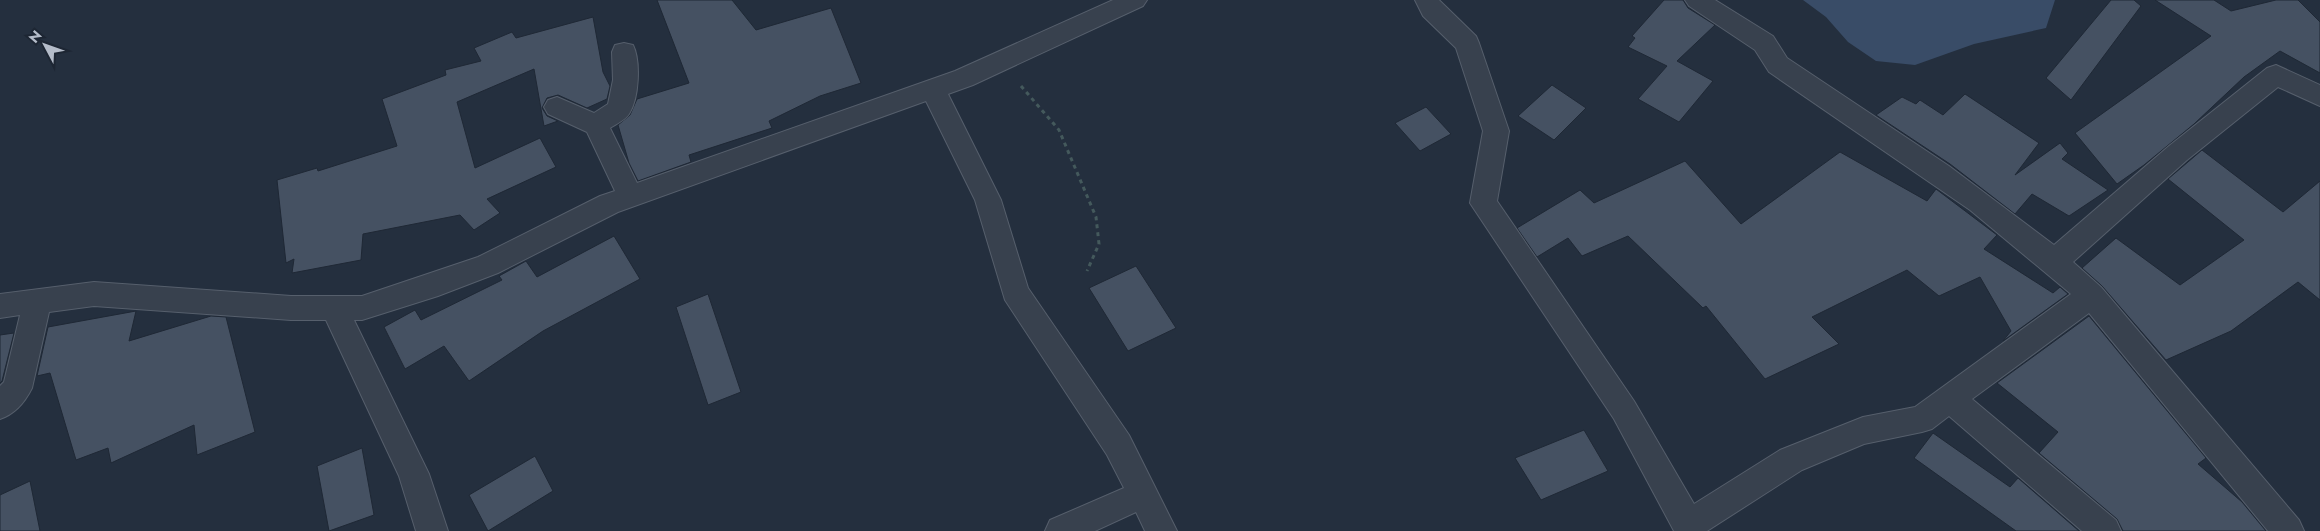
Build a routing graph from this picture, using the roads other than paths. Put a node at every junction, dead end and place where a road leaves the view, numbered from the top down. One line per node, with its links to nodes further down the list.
1 (1135, 0): 5 (street)
2 (1427, 0): 18 (street)
3 (1697, 0): 10 (street)
4 (624, 52): 8 (street)
5 (933, 89): 9 (street); 17 (street)
6 (2320, 96): 10 (street)
7 (557, 107): 8 (street)
8 (596, 125): 9 (street)
9 (630, 197): 14 (street)
10 (2055, 261): 11 (street)
11 (2091, 295): 15 (street); 23 (street)
12 (38, 301): 13 (street); 14 (street); 16 (street)
13 (0, 306)
14 (334, 308): 19 (street)
15 (1951, 400): 18 (street); 22 (street)
16 (0, 406)
17 (1143, 494): 20 (street); 21 (street)
18 (1689, 528)
19 (432, 531)
20 (1061, 531)
21 (1162, 531)
22 (2105, 531)
23 (2288, 531)

